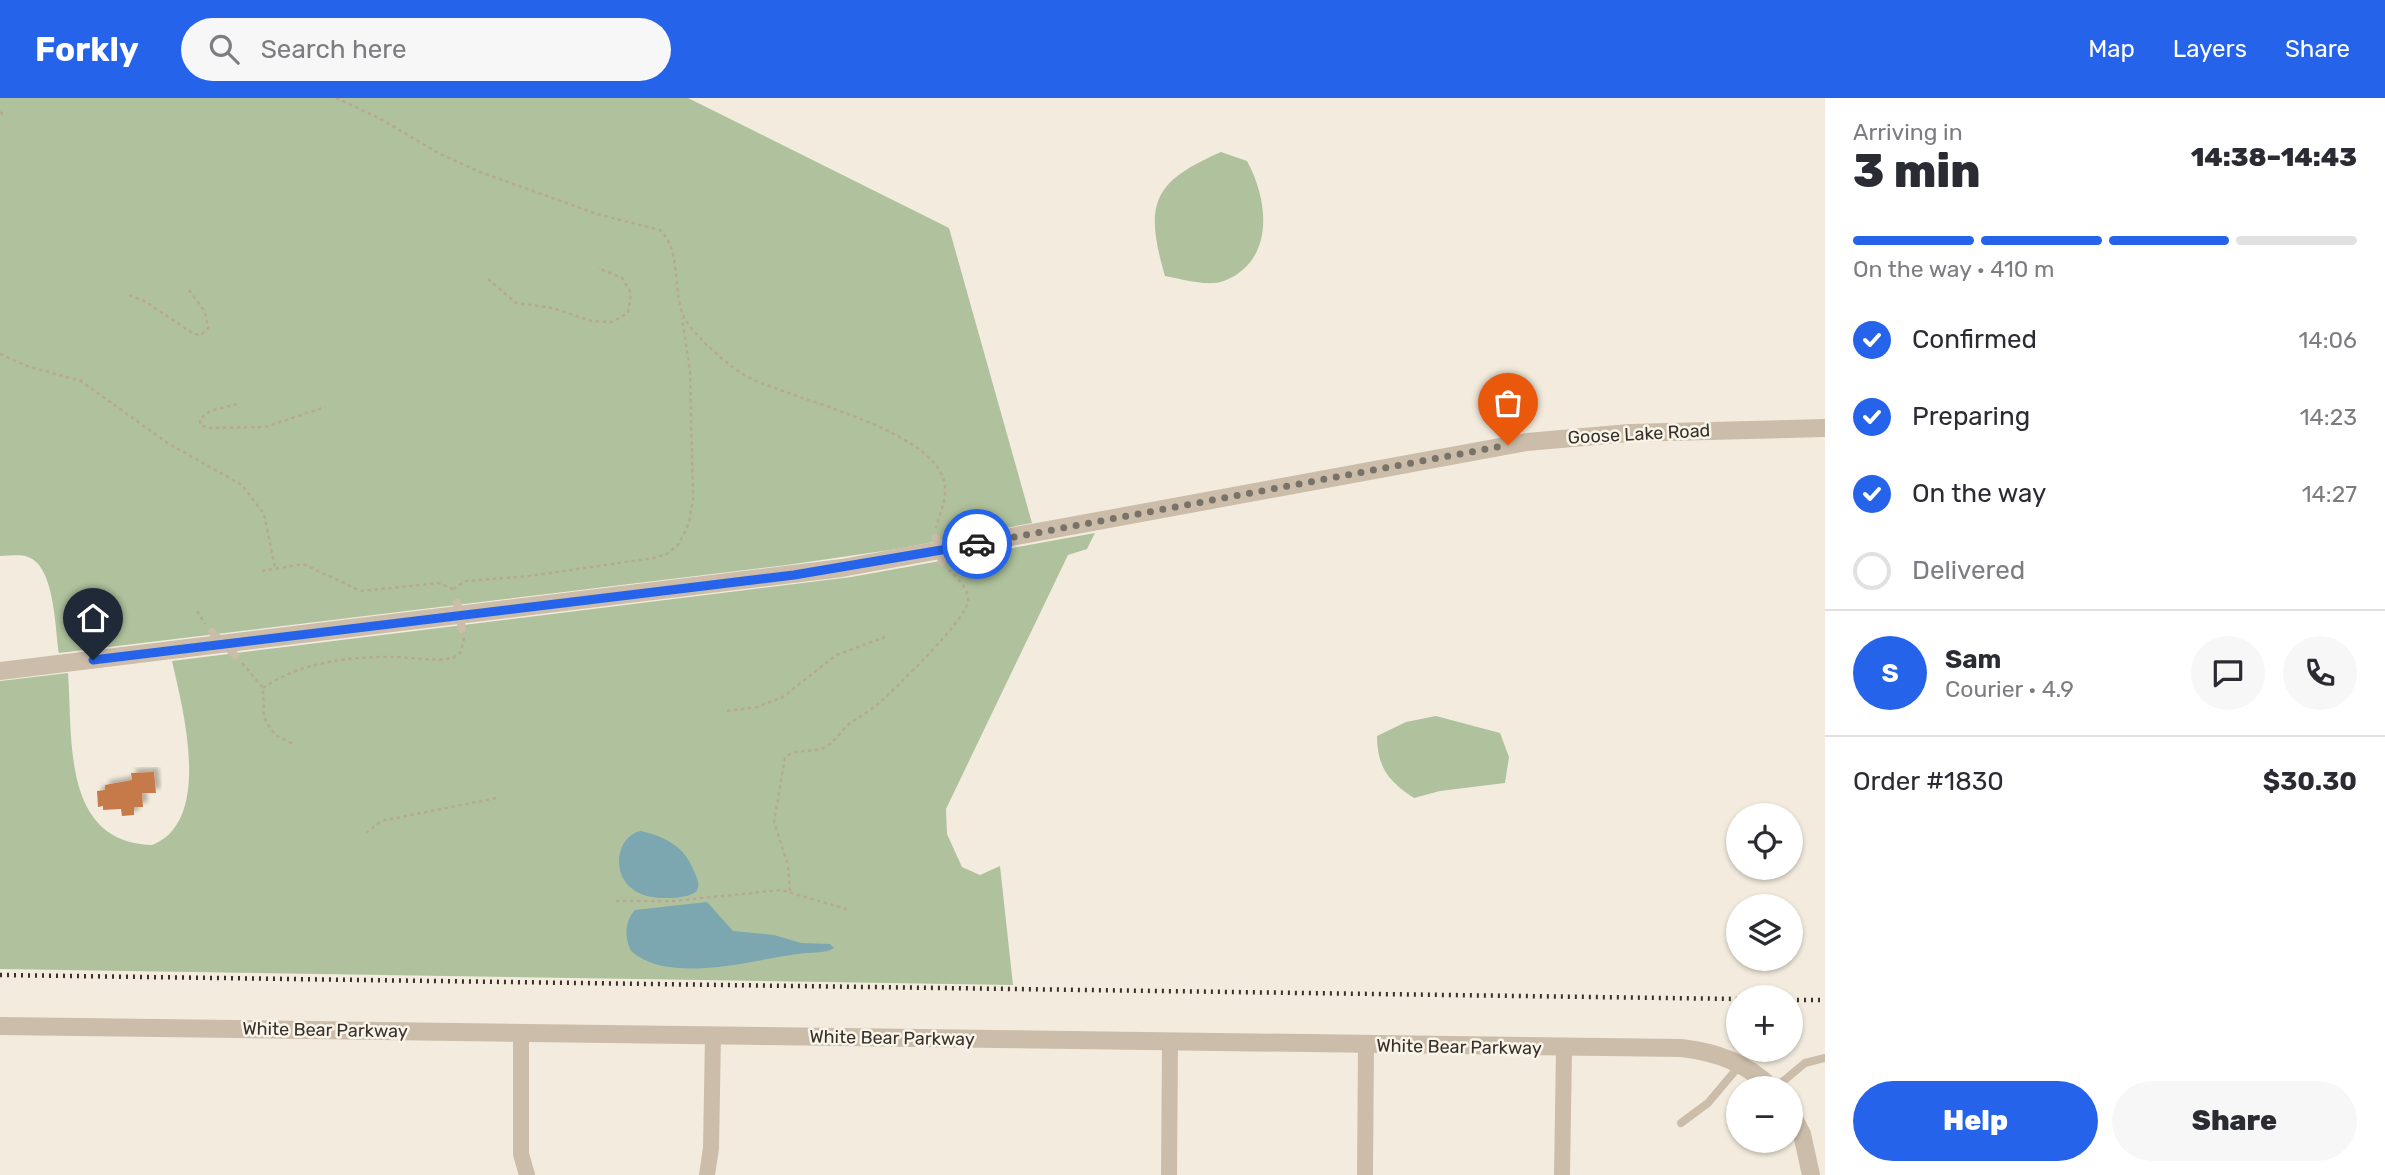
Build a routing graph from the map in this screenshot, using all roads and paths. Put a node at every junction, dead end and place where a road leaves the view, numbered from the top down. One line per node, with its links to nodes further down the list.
1 (336, 98): 8 (path)
2 (0, 112): 3 (path)
3 (6, 116)
4 (598, 268): 5 (path)
5 (488, 279)
6 (189, 290): 7 (path)
7 (129, 295)
8 (681, 311): 13 (path); 16 (path)
9 (0, 354): 14 (path)
10 (237, 404): 11 (path)
11 (325, 407)
12 (1825, 428): 13 (street, Goose Lake Road)
13 (939, 551): 18 (street, Goose Lake Road); 27 (path)
14 (275, 568): 15 (path); 16 (path)
15 (262, 571)
16 (453, 589): 18 (path)
17 (197, 611): 20 (path)
18 (459, 616): 20 (street, Goose Lake Road); 22 (path)
19 (885, 637): 23 (path)
20 (224, 644): 21 (street, Goose Lake Road); 22 (path)
21 (0, 671)
22 (263, 688): 24 (path)
23 (727, 711)
24 (293, 744)
25 (496, 798): 26 (path)
26 (366, 833)
27 (790, 891): 28 (path); 29 (path)
28 (616, 901)
29 (850, 910)
30 (0, 1026): 31 (street, White Bear Parkway)
31 (522, 1033): 32 (street, White Bear Parkway); 42 (street)
32 (713, 1035): 33 (street, White Bear Parkway); 43 (street)
33 (1170, 1043): 34 (street, White Bear Parkway); 44 (street)
34 (1366, 1046): 35 (street, White Bear Parkway); 45 (street)
35 (1564, 1049): 37 (street, White Bear Parkway); 46 (street)
36 (1825, 1058): 39 (lane)
37 (1740, 1065): 38 (street, White Bear Parkway); 40 (lane)
38 (1756, 1076)
39 (1789, 1076)
40 (1681, 1123)
41 (1803, 1139): 47 (street)
42 (527, 1175)
43 (707, 1175)
44 (1169, 1175)
45 (1365, 1175)
46 (1562, 1175)
47 (1811, 1175)

